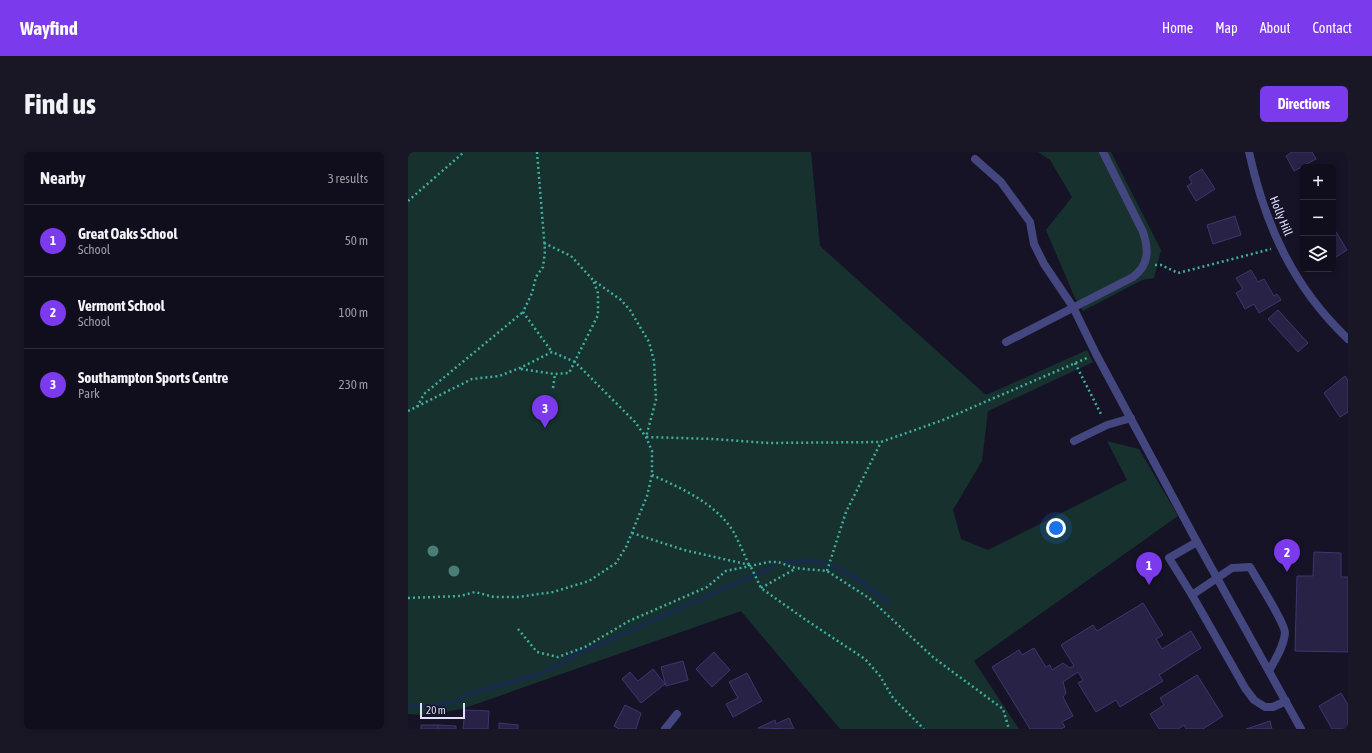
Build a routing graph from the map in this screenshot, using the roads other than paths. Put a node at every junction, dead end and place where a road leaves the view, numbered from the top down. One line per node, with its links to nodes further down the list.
1 (1103, 152): 4 (street)
2 (1249, 152): 5 (street, Holly Hill)
3 (975, 159): 4 (street)
4 (1073, 307): 6 (street); 7 (street)
5 (1348, 338)
6 (1006, 342)
7 (1131, 418): 8 (street); 9 (street)
8 (1074, 442)
9 (1197, 542): 10 (street); 11 (street)
10 (1217, 577): 11 (street); 12 (street); 12 (street)
11 (1192, 595): 13 (street)
12 (1269, 671): 13 (street)
13 (1286, 701): 16 (street)
14 (677, 714): 15 (street)
15 (665, 729)
16 (1302, 729)

